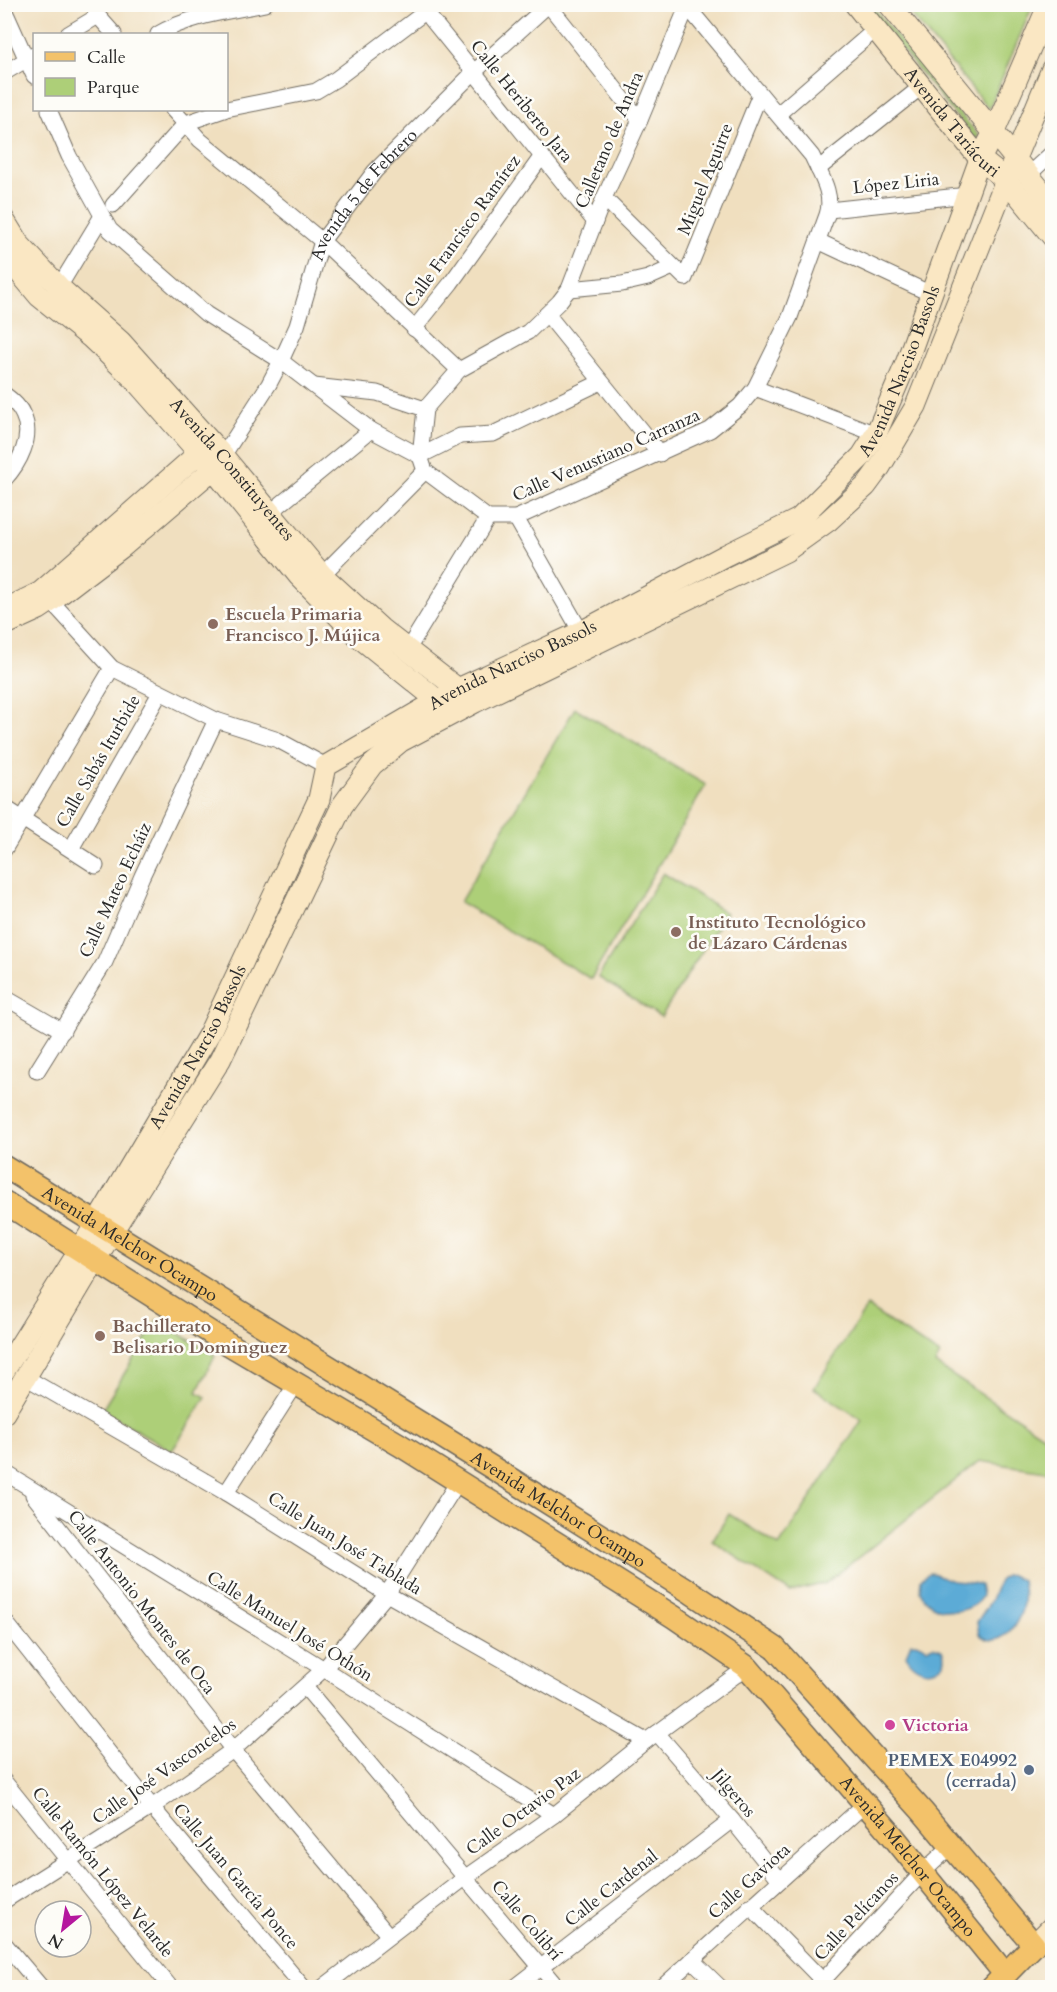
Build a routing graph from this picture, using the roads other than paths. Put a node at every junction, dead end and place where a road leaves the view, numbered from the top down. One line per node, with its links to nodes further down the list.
1 (265, 4): 13 (street)
2 (855, 4): 10 (street, Avenida Tariácuri)
3 (889, 4): 27 (street, Avenida Tariácuri)
4 (1048, 4): 27 (street, Avenida Narciso Bassols)
5 (549, 5): 16 (street, Avenida 5 de Febrero); 25 (street)
6 (686, 6): 19 (street, Calle Venustiano Carranza); 25 (street, Calletano de Andra)
7 (422, 8): 16 (street, Calle Heriberto Jara); 20 (street)
8 (4, 9): 14 (street)
9 (96, 10): 11 (street); 12 (street)
10 (876, 29): 18 (street, Avenida Tariácuri); 24 (street)
11 (69, 33)
12 (113, 33)
13 (160, 33)
14 (31, 58): 17 (street)
15 (1053, 69): 31 (street, Avenida Narciso Bassols)
16 (474, 72): 29 (street, Calle Heriberto Jara); 44 (street, Avenida 5 de Febrero)
17 (4, 73)
18 (921, 87): 30 (street, Avenida Tariácuri); 32 (street)
19 (760, 94): 24 (street, Calle Venustiano Carranza); 46 (street, Miguel Aguirre)
20 (228, 108)
21 (49, 111): 39 (street)
22 (174, 111): 26 (street)
23 (219, 111): 26 (street)
24 (778, 114): 32 (street, Calle Venustiano Carranza)
25 (640, 120): 35 (street, Calletano de Andra)
26 (186, 123): 37 (street); 44 (street)
27 (993, 134): 30 (street, Avenida Narciso Bassols); 31 (street, Avenida Tariácuri)
28 (1053, 153): 31 (street)
29 (542, 156): 41 (street, Calle Heriberto Jara); 51 (street, Calle Francisco Ramírez)
30 (980, 159): 33 (street, Avenida Tariácuri); 34 (street, Avenida Narciso Bassols)
31 (1021, 167): 33 (street, Avenida Narciso Bassols); 36 (street, Avenida Tariácuri)
32 (818, 169): 38 (street, Calle Venustiano Carranza)
33 (1006, 180): 42 (street, Avenida Tariácuri); 66 (street, Avenida Narciso Bassols)
34 (968, 195): 38 (street, López Liria); 49 (street, Avenida Narciso Bassols)
35 (604, 198): 41 (street, Calletano de Andra); 46 (street)
36 (1053, 204)
37 (113, 205)
38 (829, 210): 43 (street, Calle Venustiano Carranza)
39 (102, 216): 47 (street); 52 (street)
40 (4, 220): 47 (street, Avenida Constituyentes)
41 (595, 222): 48 (street, Calletano de Andra)
42 (1053, 236)
43 (818, 241): 49 (street); 56 (street, Calle Venustiano Carranza)
44 (322, 242): 51 (street); 52 (street, Avenida 5 de Febrero)
45 (4, 254): 62 (street, Avenida Constituyentes)
46 (673, 267): 48 (street)
47 (59, 287): 62 (street, Avenida Constituyentes)
48 (569, 289): 50 (street, Calletano de Andra)
49 (930, 294): 60 (street, Avenida Narciso Bassols)
50 (547, 314): 53 (street, Calletano de Andra); 54 (street)
51 (414, 329): 53 (street)
52 (281, 361): 55 (street); 62 (street, Avenida 5 de Febrero)
53 (459, 370): 58 (street, Calletano de Andra)
54 (601, 382): 61 (street); 63 (street)
55 (313, 386): 58 (street); 59 (street)
56 (755, 388): 60 (street); 61 (street, Calle Venustiano Carranza)
57 (4, 394): 65 (street)
58 (425, 409): 63 (street)
59 (371, 430): 63 (street); 67 (street)
60 (876, 434): 64 (street, Avenida Narciso Bassols)
61 (660, 454): 69 (street, Calle Venustiano Carranza)
62 (212, 456): 67 (street, Avenida Constituyentes); 71 (street, Avenida 5 de Febrero); 72 (street, Avenida 5 de Febrero); 80 (street, Avenida Constituyentes)
63 (423, 463): 68 (street); 70 (street)
64 (850, 469): 66 (street); 74 (street, Avenida Narciso Bassols)
65 (4, 480)
66 (866, 486): 79 (street, Avenida Narciso Bassols)
67 (271, 512): 70 (street, Avenida Constituyentes)
68 (488, 518): 69 (street, Calle Venustiano Carranza); 75 (street)
69 (516, 518): 74 (street)
70 (322, 575): 75 (street, Avenida Constituyentes)
71 (51, 601): 73 (street, Avenida 5 de Febrero); 76 (street)
72 (4, 609)
73 (4, 625)
74 (581, 632): 77 (street, Avenida Narciso Bassols)
75 (408, 649): 77 (street, Avenida Constituyentes)
76 (112, 668): 78 (street); 84 (street)
77 (458, 689): 79 (street, Avenida Constituyentes); 80 (street, Avenida Narciso Bassols)
78 (160, 693): 81 (street); 87 (street, Calle Sabás Iturbide)
79 (475, 702): 80 (street, Avenida Narciso Bassols)
80 (446, 708): 82 (street, Avenida Narciso Bassols); 86 (street, Avenida Narciso Bassols)
81 (216, 720): 82 (street); 91 (street, Calle Mateo Echáiz)
82 (326, 766): 85 (street, Avenida Narciso Bassols)
83 (4, 807): 84 (street)
84 (23, 819): 87 (street); 88 (street)
85 (302, 833): 86 (street); 95 (street, Avenida Narciso Bassols)
86 (324, 844): 95 (street, Avenida Narciso Bassols)
87 (71, 849): 89 (street)
88 (4, 850)
89 (96, 866)
90 (4, 997): 91 (street)
91 (63, 1031): 92 (street, Calle Mateo Echáiz)
92 (37, 1071)
93 (4, 1166): 95 (main road, Avenida Melchor Ocampo)
94 (4, 1202): 96 (main road, Avenida Melchor Ocampo)
95 (104, 1228): 96 (street, Avenida Narciso Bassols); 100 (main road, Avenida Melchor Ocampo)
96 (88, 1254): 97 (street, Avenida Narciso Bassols); 98 (main road, Avenida Melchor Ocampo)
97 (11, 1366): 99 (street, Avenida Narciso Bassols); 105 (street, Calle Juan José Tablada)
98 (296, 1384): 101 (main road, Avenida Melchor Ocampo); 105 (street)
99 (4, 1413)
100 (416, 1420): 101 (main road); 118 (main road, Avenida Melchor Ocampo)
101 (400, 1445): 103 (main road, Avenida Melchor Ocampo)
102 (4, 1472): 104 (street, Calle Manuel José Othón)
103 (458, 1482): 106 (street, Calle José Vasconcelos); 108 (main road, Avenida Melchor Ocampo)
104 (26, 1485): 109 (street, Calle Manuel José Othón); 112 (street, Calle Antonio Montes de Oca)
105 (226, 1493): 106 (street, Calle Juan José Tablada)
106 (387, 1594): 109 (street, Calle José Vasconcelos); 111 (street, Calle Juan José Tablada)
107 (4, 1620): 115 (street, Calle Juan García Ponce)
108 (747, 1667): 111 (street, Calle Octavio Paz); 114 (main road, Avenida Melchor Ocampo)
109 (324, 1669): 110 (street, Calle José Vasconcelos); 116 (street, Calle Manuel José Othón)
110 (305, 1687): 112 (street, Calle José Vasconcelos); 121 (street, Calle Colibrí)
111 (652, 1737): 116 (street, Calle Octavio Paz); 117 (street, Jilgeros)
112 (232, 1750): 115 (street, Calle José Vasconcelos); 126 (street, Calle Antonio Montes de Oca)
113 (4, 1781): 119 (street, Calle Ramón López Velarde)
114 (865, 1804): 120 (main road, Avenida Melchor Ocampo); 122 (street, Calle Gaviota)
115 (152, 1807): 119 (street, Calle José Vasconcelos); 136 (street, Calle Juan García Ponce)
116 (554, 1815): 121 (street, Calle Octavio Paz)
117 (732, 1820): 122 (street, Jilgeros); 130 (street, Calle Cardenal)
118 (951, 1846): 120 (street, Calle Pelícanos); 128 (main road, Avenida Melchor Ocampo)
119 (68, 1861): 123 (street, Calle José Vasconcelos); 135 (street, Calle Ramón López Velarde)
120 (922, 1873): 131 (main road, Avenida Melchor Ocampo); 132 (street, Calle Pelícanos)
121 (466, 1877): 126 (street, Calle Octavio Paz); 130 (street, Calle Colibrí)
122 (780, 1880): 124 (street, Calle Gaviota)
123 (4, 1901)
124 (750, 1906): 129 (street, Calle Gaviota); 132 (street)
125 (1053, 1927): 128 (street)
126 (389, 1936): 133 (street, Calle Octavio Paz)
127 (4, 1943): 134 (street)
128 (1034, 1945): 131 (main road)
129 (692, 1959): 139 (street, Calle Gaviota); 140 (street)
130 (541, 1967): 137 (street, Calle Cardenal); 138 (street, Calle Colibrí)
131 (999, 1981)
132 (819, 1984)
133 (325, 1986)
134 (42, 1988)
135 (171, 1988)
136 (304, 1988)
137 (514, 1988)
138 (558, 1988)
139 (661, 1988)
140 (721, 1988)

